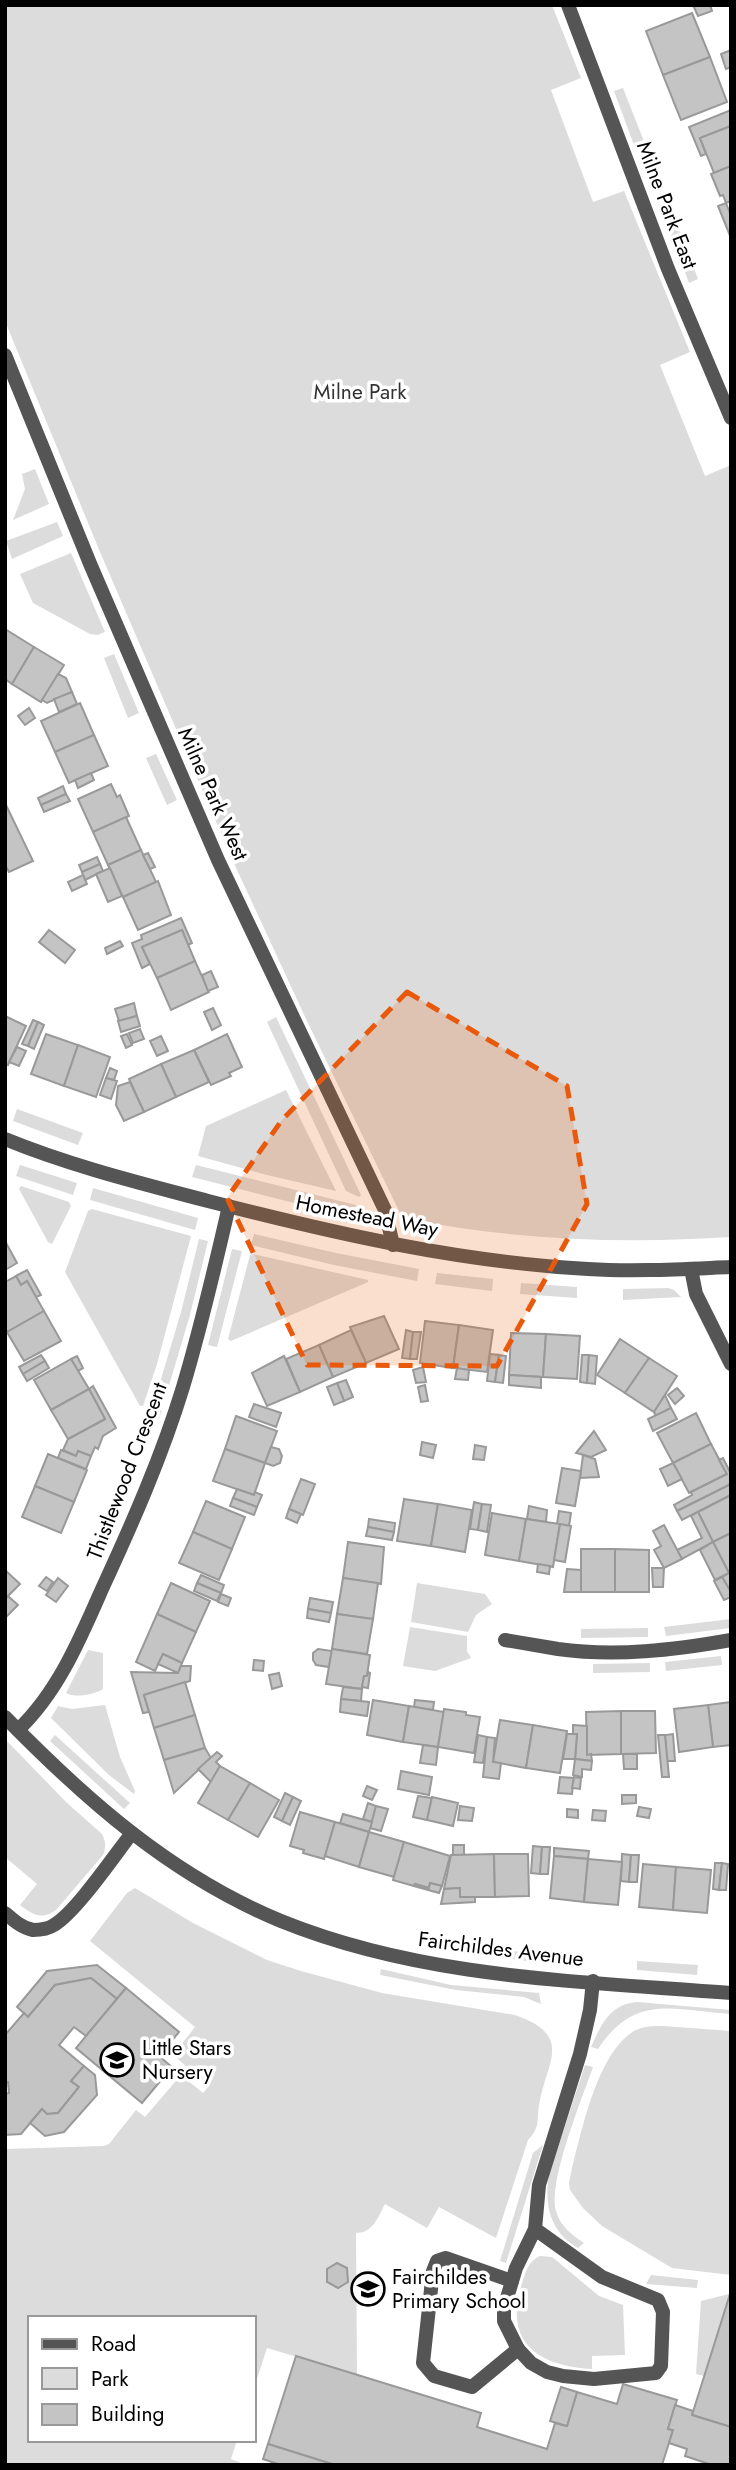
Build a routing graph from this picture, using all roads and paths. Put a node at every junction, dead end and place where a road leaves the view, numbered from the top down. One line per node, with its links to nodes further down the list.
1 (568, 5): 3 (street, Milne Park East)
2 (5, 355): 6 (street, Milne Park West)
3 (731, 418)
4 (5, 1139): 5 (street, Homestead Way)
5 (229, 1206): 6 (street, Homestead Way); 13 (street, Thistlewood Crescent)
6 (393, 1245): 8 (street, Homestead Way)
7 (731, 1267): 8 (street, Homestead Way)
8 (691, 1269): 9 (street)
9 (731, 1364)
10 (505, 1640): 11 (street)
11 (731, 1640)
12 (5, 1717): 13 (street, Fairchildes Avenue)
13 (18, 1730): 14 (street, Fairchildes Avenue)
14 (132, 1833): 15 (street); 16 (street, Fairchildes Avenue)
15 (5, 1913)
16 (593, 1981): 17 (street, Fairchildes Avenue); 18 (street)
17 (731, 1993)
18 (535, 2229): 19 (street); 20 (street)
19 (512, 2281): 20 (street); 20 (street)
20 (518, 2349)

